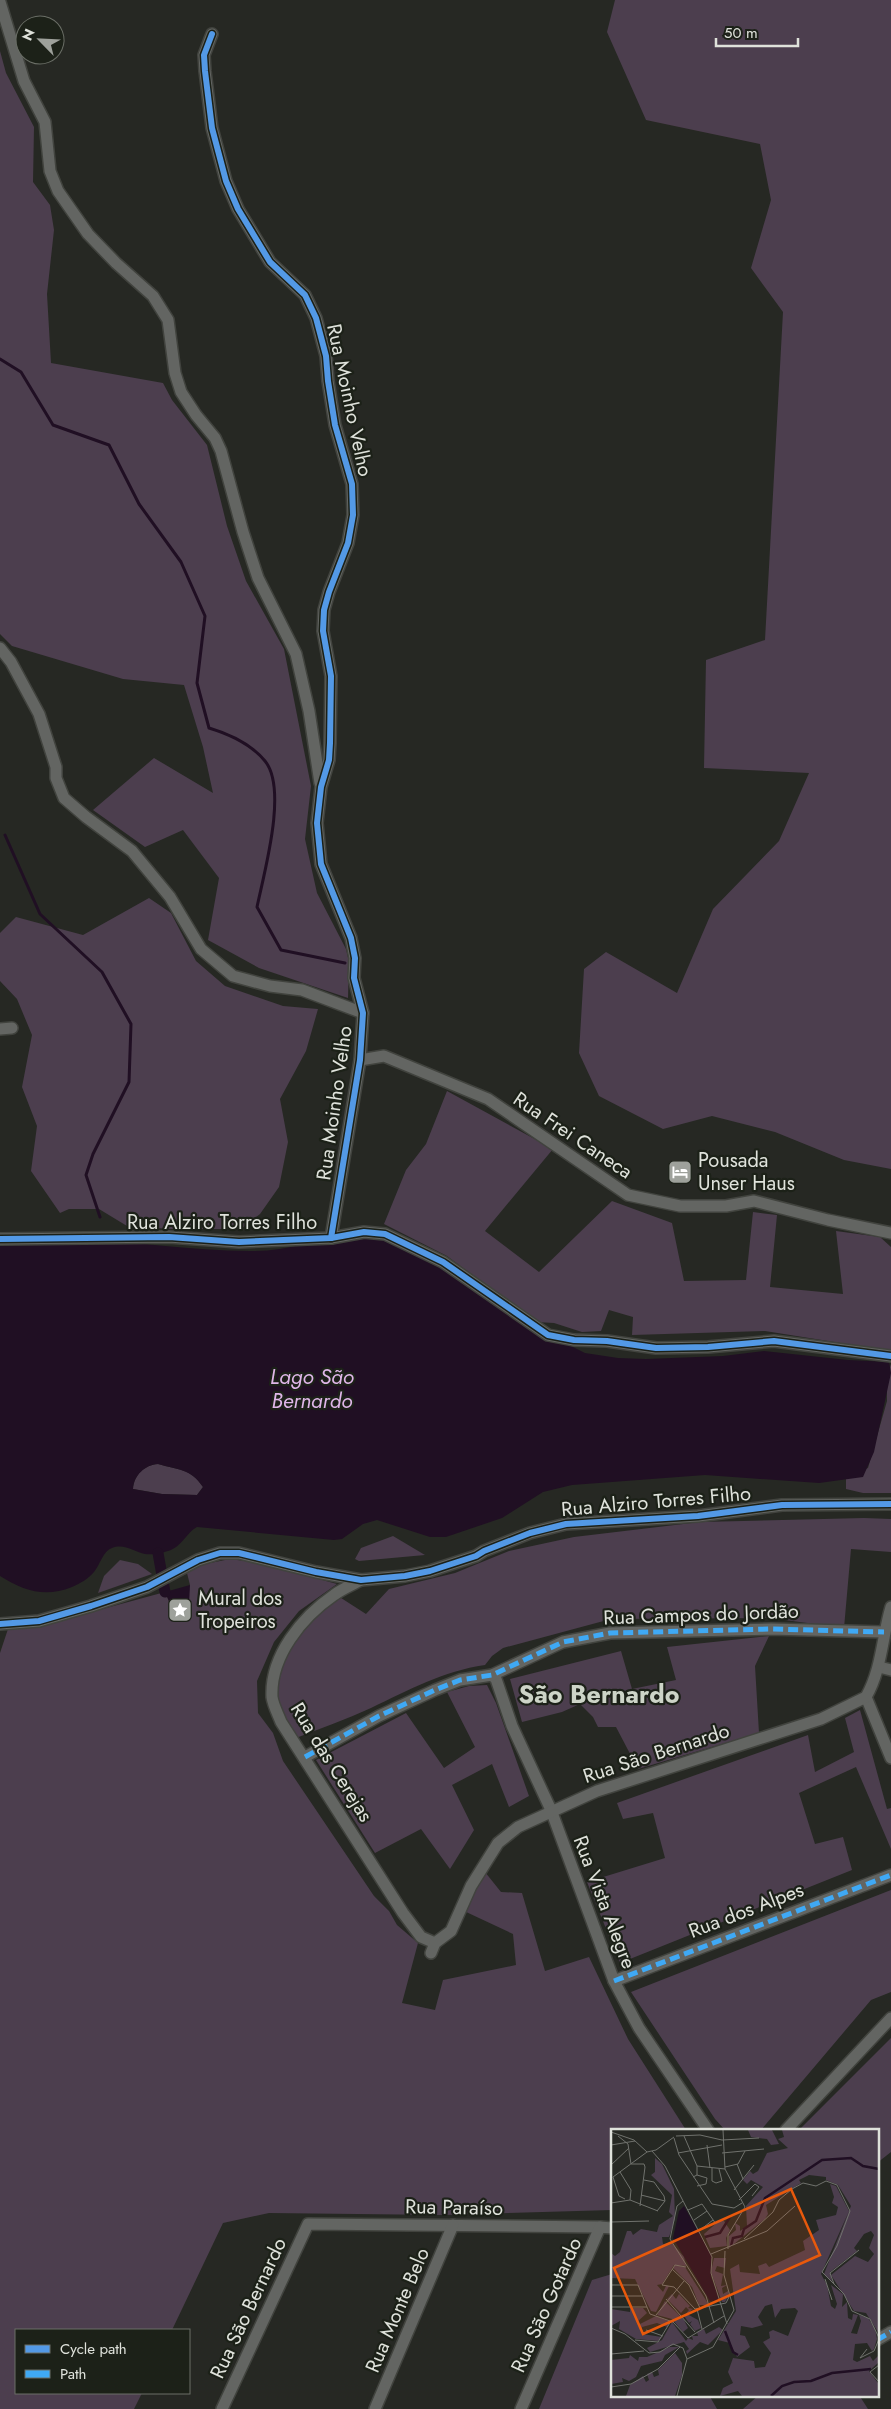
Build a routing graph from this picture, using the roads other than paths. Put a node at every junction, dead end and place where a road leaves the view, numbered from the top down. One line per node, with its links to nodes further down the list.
1 (0, 2): 4 (street)
2 (212, 34): 4 (street, Rua Moinho Velho)
3 (0, 648): 5 (street)
4 (321, 787): 5 (street, Rua Moinho Velho)
5 (362, 1013): 8 (street, Rua Moinho Velho)
6 (12, 1028): 7 (street)
7 (0, 1029)
8 (360, 1060): 9 (street, Rua Frei Caneca); 10 (street, Rua Moinho Velho)
9 (891, 1233)
10 (330, 1238): 11 (street, Rua Alziro Torres Filho); 12 (street, Rua Alziro Torres Filho)
11 (0, 1239)
12 (891, 1356)
13 (891, 1504): 14 (street, Rua Alziro Torres Filho)
14 (361, 1580): 16 (street, Rua Alziro Torres Filho); 22 (street, Rua das Cerejas)
15 (891, 1607): 17 (street)
16 (0, 1624)
17 (884, 1632): 18 (street); 20 (street, Rua Campos do Jordão)
18 (879, 1667): 19 (street); 21 (street)
19 (891, 1670)
20 (492, 1675): 22 (street, Rua Campos do Jordão); 24 (street, Rua Vista Alegre)
21 (866, 1697): 23 (street); 24 (street, Rua São Bernardo)
22 (305, 1757): 26 (street, Rua das Cerejas)
23 (891, 1758)
24 (551, 1810): 26 (street, Rua São Bernardo); 27 (street, Rua Vista Alegre)
25 (891, 1875): 27 (street, Rua dos Alpes)
26 (433, 1948)
27 (614, 1981): 29 (street, Rua Vista Alegre)
28 (889, 2021): 30 (street)
29 (707, 2129)
30 (787, 2129)
31 (308, 2224): 32 (street, Rua Paraíso); 37 (street, Rua São Bernardo)
32 (453, 2225): 33 (street, Rua Paraíso); 38 (street, Rua Monte Belo)
33 (600, 2228): 34 (street, Rua São Gotardo); 39 (street, Rua São Gotardo)
34 (611, 2228)
35 (891, 2332): 36 (street)
36 (878, 2339)
37 (222, 2409)
38 (374, 2409)
39 (521, 2409)

